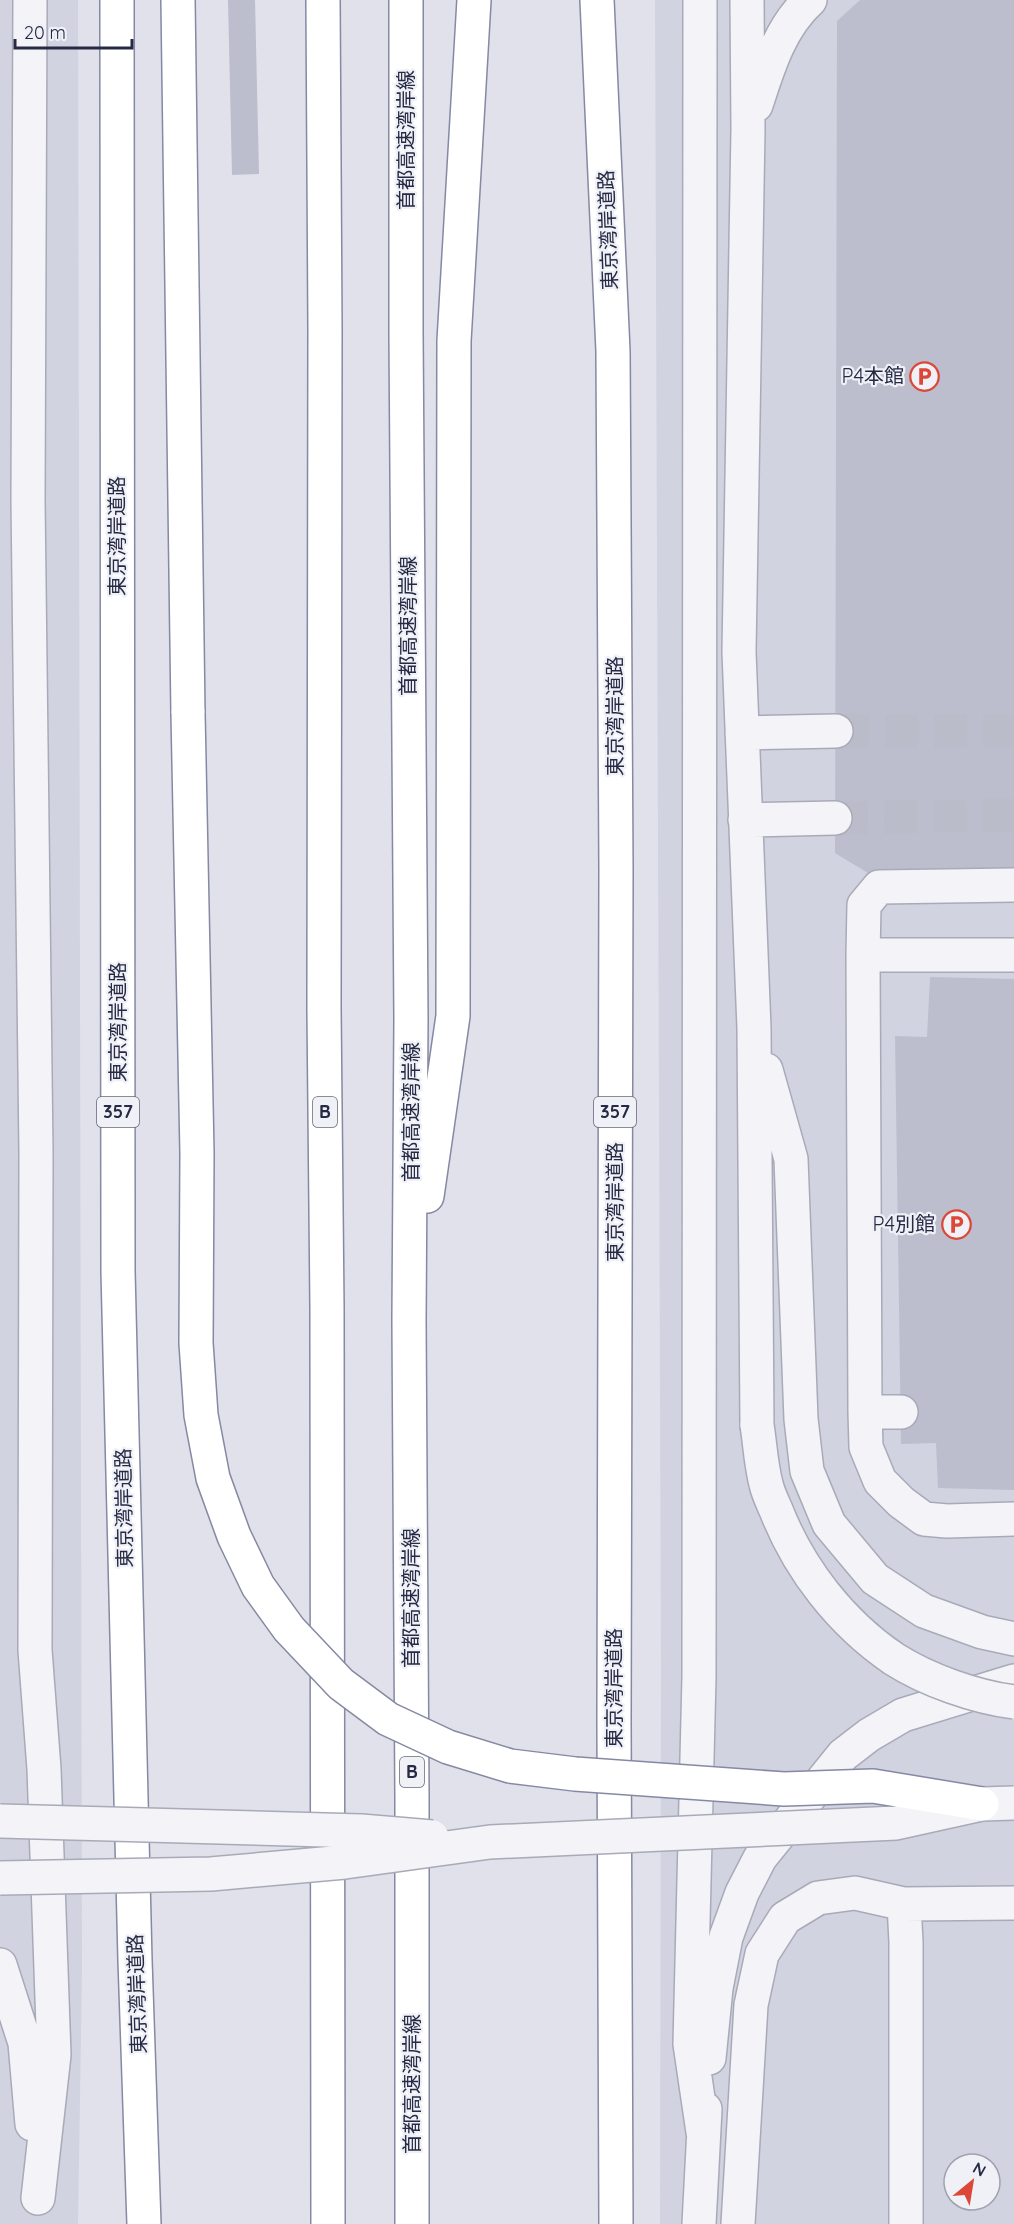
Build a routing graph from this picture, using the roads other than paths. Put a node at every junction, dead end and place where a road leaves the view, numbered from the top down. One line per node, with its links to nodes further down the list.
1 (30, 0): 36 (street)
2 (117, 0): 37 (highway, 東京湾岸道路 / 357)
3 (178, 0): 28 (highway, bridge)
4 (322, 0): 38 (highway, B)
5 (406, 0): 20 (highway, 首都高速湾岸線 / B)
6 (474, 0): 20 (highway)
7 (597, 0): 40 (highway, 東京湾岸道路 / 357)
8 (700, 0): 35 (street)
9 (747, 0): 11 (street)
10 (810, 0): 11 (street)
11 (748, 129): 13 (street)
12 (836, 731): 13 (street)
13 (742, 733): 15 (street)
14 (835, 818): 15 (street)
15 (744, 820): 19 (street)
16 (1014, 885): 17 (street)
17 (863, 955): 18 (street); 21 (street)
18 (1014, 955)
19 (754, 1028): 24 (street); 26 (street, bridge)
20 (409, 1320): 39 (highway, 首都高速湾岸線 / B)
21 (865, 1412): 22 (street); 23 (street)
22 (901, 1412)
23 (1014, 1520)
24 (1014, 1639)
25 (1014, 1681): 35 (street)
26 (1014, 1702)
27 (1014, 1803): 28 (street, bridge)
28 (982, 1804): 30 (street, bridge)
29 (0, 1821): 30 (street, bridge)
30 (490, 1842): 31 (street, bridge)
31 (0, 1878)
32 (1014, 1903): 33 (street)
33 (904, 1904): 42 (street); 43 (street)
34 (0, 1965): 36 (street)
35 (703, 2132): 41 (street)
36 (39, 2211)
37 (144, 2224)
38 (328, 2224)
39 (412, 2224)
40 (616, 2224)
41 (699, 2224)
42 (738, 2224)
43 (906, 2224)

